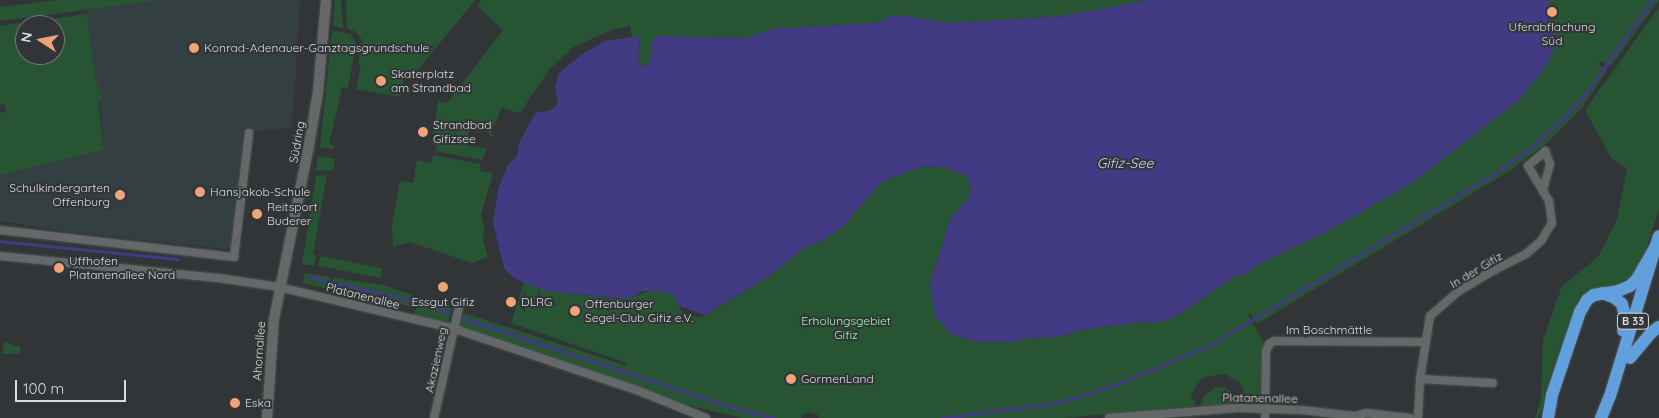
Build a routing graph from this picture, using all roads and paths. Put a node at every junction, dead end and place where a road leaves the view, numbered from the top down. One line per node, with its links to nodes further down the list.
1 (326, 0): 8 (street, Südring)
2 (248, 134): 4 (street)
3 (1543, 191): 13 (street, In der Gifiz)
4 (0, 230)
5 (1658, 241): 9 (highway); 19 (highway, B 33)
6 (0, 256): 8 (street, Platanenallee)
7 (1659, 264): 14 (highway, B 33)
8 (279, 287): 12 (street, Platanenallee); 20 (street, Ahornallee)
9 (1602, 293): 19 (highway); 27 (highway)
10 (458, 307): 12 (street, Akazienweg)
11 (1659, 327): 14 (highway)
12 (455, 329): 21 (street, Akazienweg); 22 (street, Platanenallee)
13 (1425, 342): 15 (street, In der Gifiz); 17 (street, Im Boschmättle)
14 (1630, 358): 19 (highway, B 33)
15 (1420, 379): 16 (street); 26 (street, In der Gifiz)
16 (1494, 384)
17 (1265, 409): 18 (street, Platanenallee); 24 (street); 25 (street, Platanenallee)
18 (1161, 416): 23 (street, Platanenallee)
19 (1605, 417)
20 (267, 418)
21 (434, 418)
22 (706, 418)
23 (1109, 418)
24 (1265, 418)
25 (1410, 418)
26 (1418, 418)
27 (1548, 418)

